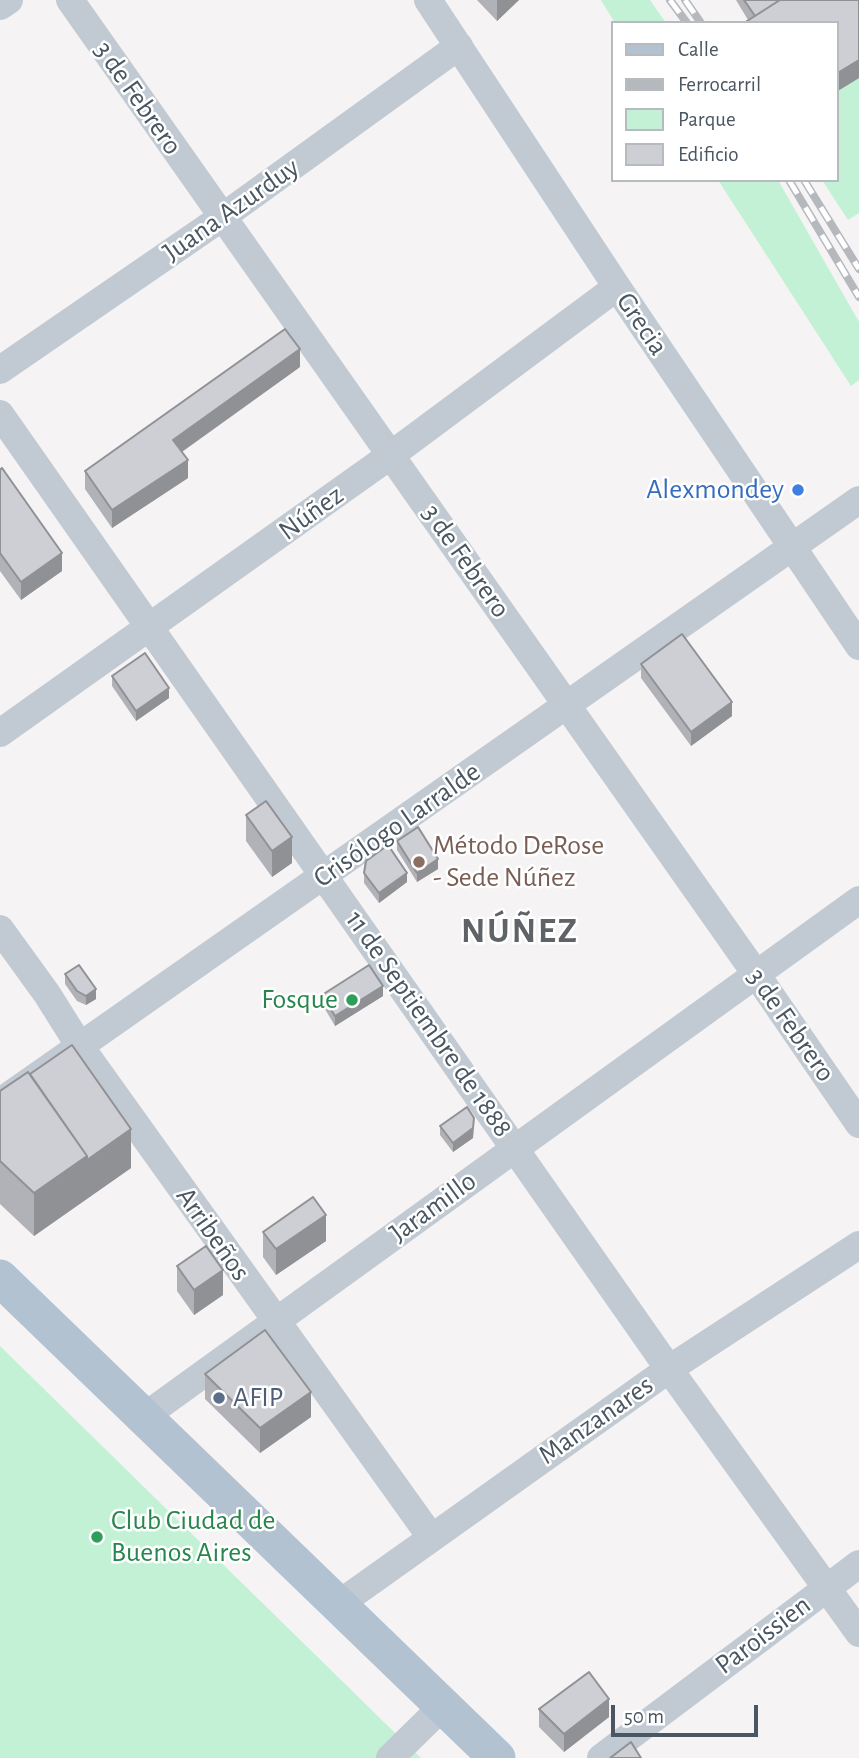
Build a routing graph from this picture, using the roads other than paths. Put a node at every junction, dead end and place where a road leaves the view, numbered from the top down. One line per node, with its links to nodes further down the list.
1 (9, 0): 4 (street)
2 (70, 0): 6 (street, 3 de Febrero)
3 (428, 0): 5 (street, Grecia)
4 (0, 6)
5 (459, 46): 6 (street, Juana Azurduy); 7 (street, Grecia)
6 (221, 218): 8 (street, Juana Azurduy); 10 (street, 3 de Febrero)
7 (617, 287): 10 (street, Núñez); 14 (street, Grecia)
8 (0, 370)
9 (0, 414): 16 (street, 11 de Septiembre de 1888)
10 (391, 455): 16 (street, Núñez); 18 (street, 3 de Febrero)
11 (859, 483): 14 (street, Crisólogo Larralde)
12 (859, 500): 14 (street, Crisólogo Larralde)
13 (859, 522): 15 (street)
14 (792, 547): 15 (street, Grecia); 18 (street, Crisólogo Larralde)
15 (814, 578): 17 (street, Grecia)
16 (151, 627): 19 (street, Núñez); 20 (street, 11 de Septiembre de 1888)
17 (859, 646)
18 (567, 705): 20 (street, Crisólogo Larralde); 23 (street, 3 de Febrero)
19 (0, 733)
20 (325, 876): 24 (street, Crisólogo Larralde); 27 (street, 11 de Septiembre de 1888)
21 (859, 900): 23 (street, Jaramillo)
22 (0, 929): 24 (street, Arribeños)
23 (756, 974): 26 (street, 3 de Febrero); 27 (street, Jaramillo)
24 (79, 1045): 25 (street, Crisólogo Larralde); 30 (street, Arribeños)
25 (0, 1102)
26 (859, 1124)
27 (516, 1147): 30 (street, Jaramillo); 31 (street, 11 de Septiembre de 1888)
28 (859, 1245): 31 (street, Manzanares)
29 (0, 1278): 32 (main road)
30 (275, 1321): 32 (street, Jaramillo); 33 (street, Arribeños)
31 (669, 1369): 33 (street, Manzanares); 35 (street, 11 de Septiembre de 1888)
32 (145, 1416): 36 (main road)
33 (430, 1537): 36 (street, Manzanares)
34 (859, 1564): 35 (street, Paroissien)
35 (827, 1587): 37 (street, 11 de Septiembre de 1888); 41 (street, Paroissien)
36 (339, 1604): 38 (main road)
37 (859, 1633)
38 (443, 1706): 39 (street); 40 (main road)
39 (394, 1754)
40 (497, 1758)
41 (601, 1758)

